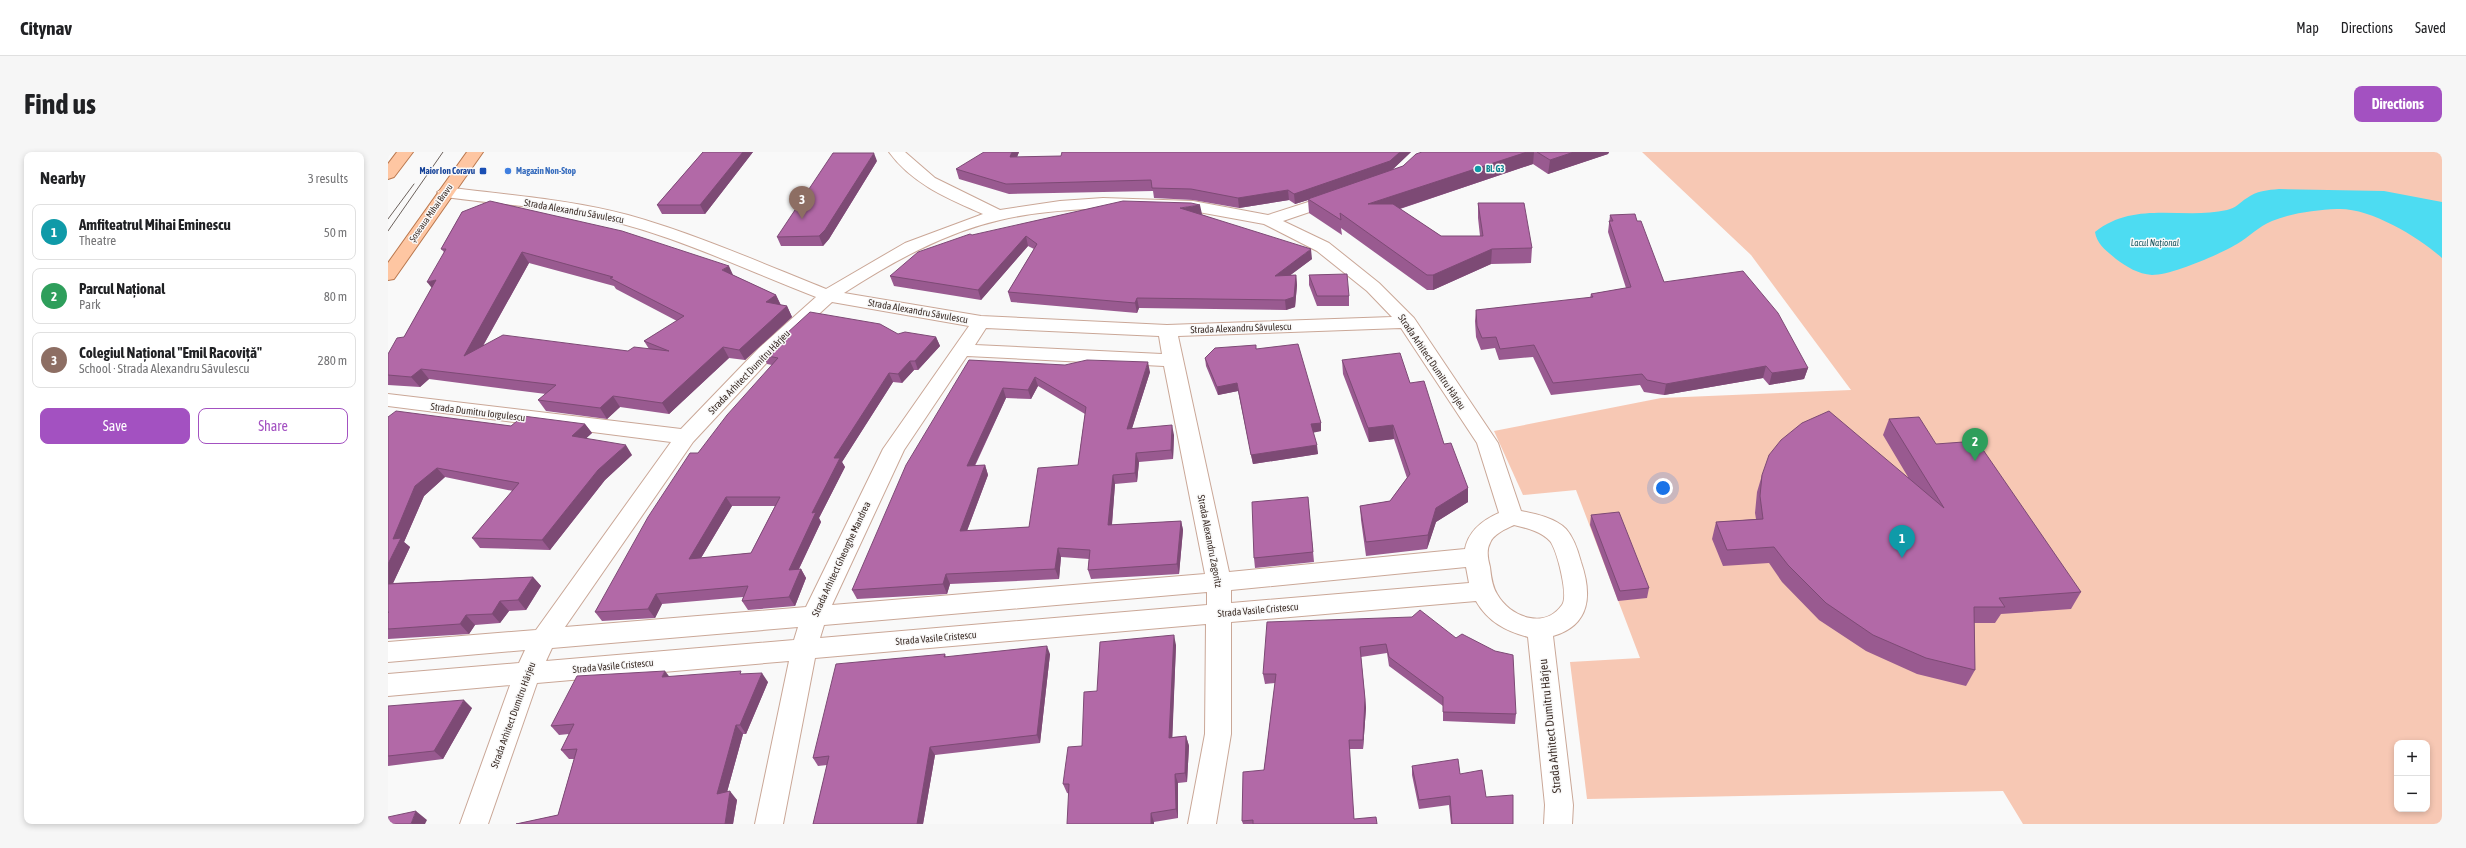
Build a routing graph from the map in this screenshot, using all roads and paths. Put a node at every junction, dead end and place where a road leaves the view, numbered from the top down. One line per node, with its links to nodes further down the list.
1 (405, 152): 4 (main road)
2 (475, 152): 5 (main road, Șoseaua Mihai Bravu)
3 (897, 152): 7 (street)
4 (388, 174)
5 (445, 192): 9 (main road, Șoseaua Mihai Bravu); 10 (street, Strada Alexandru Săvulescu)
6 (1351, 193): 8 (street)
7 (998, 215): 8 (street, Strada Arhitect Dumitru Hârjeu); 10 (street, Strada Arhitect Dumitru Hârjeu)
8 (1269, 220): 12 (street, Strada Arhitect Dumitru Hârjeu)
9 (388, 275)
10 (828, 296): 11 (street, Strada Alexandru Săvulescu); 17 (street, Strada Arhitect Dumitru Hârjeu)
11 (981, 322): 13 (street, Strada Alexandru Săvulescu); 14 (street, Strada Arhitect Gheorghe Mandrea)
12 (1407, 322): 13 (street, Strada Alexandru Săvulescu); 18 (street, Strada Arhitect Dumitru Hârjeu)
13 (1167, 331): 15 (street, Strada Alexandru Zagoritz)
14 (962, 350): 15 (street); 23 (street, Strada Arhitect Gheorghe Mandrea)
15 (1172, 360): 20 (street, Strada Alexandru Zagoritz)
16 (388, 400): 17 (street, Strada Dumitru Iorgulescu)
17 (686, 438): 25 (street, Strada Arhitect Dumitru Hârjeu)
18 (1512, 517): 19 (street); 24 (street)
19 (1475, 557): 20 (street); 21 (street)
20 (1219, 582): 22 (street, Strada Alexandru Zagoritz); 23 (street)
21 (1483, 591): 22 (street, Strada Vasile Cristescu); 24 (street)
22 (1221, 613): 26 (street, Strada Vasile Cristescu); 32 (street, Strada Alexandru Zagoritz)
23 (814, 617): 25 (street); 26 (street, Strada Arhitect Gheorghe Mandrea)
24 (1540, 629): 33 (street, Strada Arhitect Dumitru Hârjeu)
25 (544, 638): 27 (street); 28 (street, Strada Arhitect Dumitru Hârjeu)
26 (804, 649): 28 (street, Strada Vasile Cristescu); 31 (street, Strada Arhitect Gheorghe Mandrea)
27 (388, 652)
28 (527, 673): 29 (street, Strada Vasile Cristescu); 30 (street, Strada Arhitect Dumitru Hârjeu)
29 (388, 685)
30 (474, 824)
31 (770, 824)
32 (1202, 824)
33 (1558, 824)

